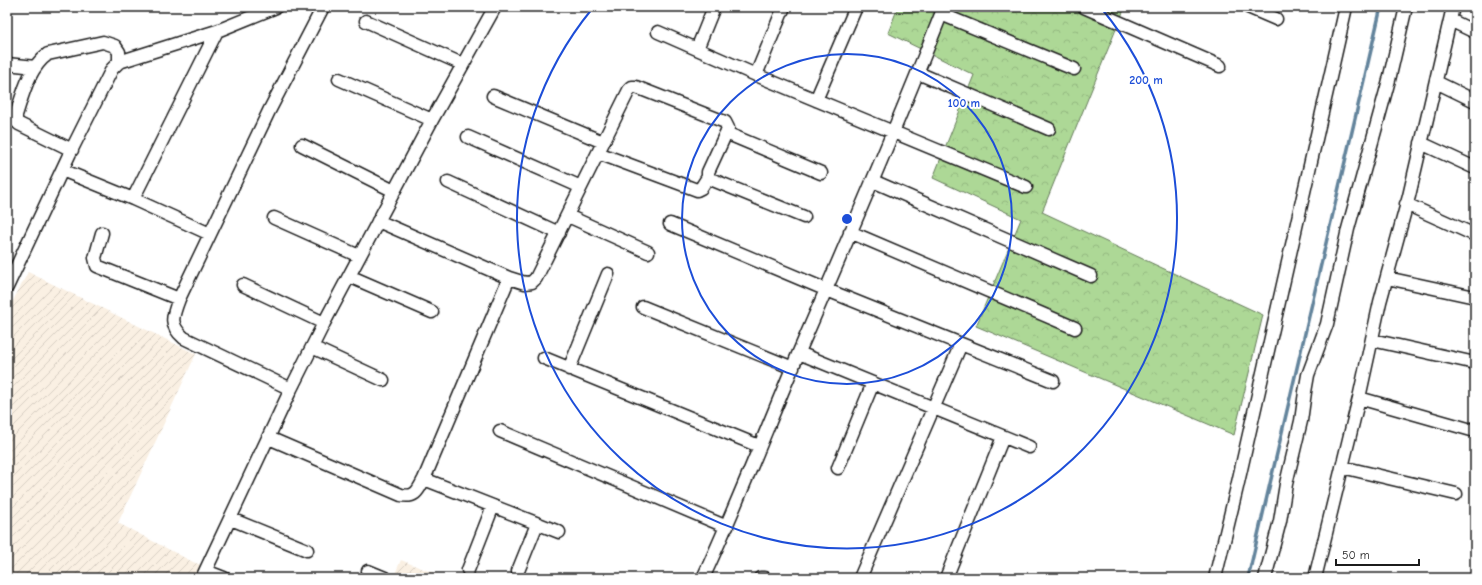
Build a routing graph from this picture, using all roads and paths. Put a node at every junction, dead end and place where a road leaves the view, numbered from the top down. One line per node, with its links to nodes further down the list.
1 (276, 7): 16 (street)
2 (324, 7): 61 (street)
3 (495, 7): 22 (street)
4 (714, 7): 19 (street)
5 (784, 7): 27 (street)
6 (856, 7): 31 (street)
7 (1084, 7): 23 (street)
8 (1248, 7): 13 (street)
9 (1346, 7): 120 (street)
10 (1406, 7): 121 (street)
11 (1453, 7): 14 (street)
12 (942, 10): 25 (street); 26 (street)
13 (1276, 19)
14 (1450, 20): 18 (street); 29 (street)
15 (366, 21): 22 (street)
16 (217, 31): 20 (street); 51 (street)
17 (658, 32): 19 (street)
18 (1475, 32)
19 (697, 49): 27 (street)
20 (119, 62): 24 (street); 41 (street)
21 (7, 64): 24 (street)
22 (462, 64): 33 (street)
23 (1220, 66)
24 (35, 67): 41 (street)
25 (1074, 69)
26 (918, 73): 34 (street); 35 (street)
27 (756, 75): 31 (street)
28 (340, 79): 33 (street)
29 (1436, 82): 32 (street); 38 (street)
30 (493, 96): 40 (street)
31 (816, 100): 35 (street)
32 (1475, 101)
33 (432, 120): 50 (street)
34 (1049, 129)
35 (893, 132): 46 (street); 49 (street)
36 (726, 133): 40 (street); 44 (street); 45 (street)
37 (468, 137): 48 (street)
38 (1421, 143): 42 (street); 52 (street)
39 (302, 145): 50 (street)
40 (601, 147): 45 (street); 48 (street)
41 (72, 150): 43 (street)
42 (1475, 168)
43 (62, 170): 51 (street); 71 (street)
44 (821, 173)
45 (708, 177): 54 (street)
46 (873, 181): 58 (street); 67 (street)
47 (448, 182): 60 (street)
48 (581, 187): 53 (street)
49 (1026, 187)
50 (394, 191): 56 (street)
51 (133, 199): 61 (street)
52 (1406, 204): 62 (street); 69 (street)
53 (568, 216): 60 (street); 63 (street)
54 (804, 217)
55 (274, 218): 64 (street)
56 (378, 221): 64 (street); 68 (street)
57 (670, 224): 72 (street)
58 (850, 232): 72 (street); 78 (street)
59 (102, 233): 74 (street)
60 (559, 233): 68 (street)
61 (210, 234): 74 (street)
62 (1475, 235)
63 (648, 252)
64 (359, 256): 66 (street)
65 (608, 274): 86 (street)
66 (349, 276): 76 (street); 77 (street)
67 (1091, 276)
68 (509, 278): 101 (street)
69 (1387, 278): 73 (street); 79 (street)
70 (243, 285): 77 (street)
71 (7, 286)
72 (827, 290): 80 (street); 82 (street)
73 (1475, 297)
74 (179, 300): 90 (street)
75 (643, 307): 85 (street)
76 (432, 312)
77 (324, 323): 81 (street)
78 (1075, 328)
79 (1372, 340): 84 (street); 91 (street)
80 (961, 344): 88 (street); 92 (street)
81 (312, 347): 87 (street); 90 (street)
82 (799, 353): 85 (street); 89 (street)
83 (544, 358): 86 (street)
84 (1475, 363)
85 (793, 368): 97 (street)
86 (569, 369): 97 (street)
87 (383, 380)
88 (1053, 381)
89 (873, 384): 92 (street); 100 (street)
90 (291, 389): 96 (street)
91 (1360, 398): 93 (street); 99 (street)
92 (934, 407): 95 (street); 118 (street)
93 (1475, 430)
94 (500, 431): 106 (street)
95 (1003, 437): 98 (street); 119 (street)
96 (269, 438): 101 (street); 104 (street)
97 (759, 446): 106 (street)
98 (1029, 447)
99 (1342, 467): 102 (street); 122 (street)
100 (838, 468)
101 (424, 479): 103 (street)
102 (1456, 494)
103 (493, 506): 105 (street); 109 (street)
104 (231, 519): 108 (street); 112 (street)
105 (537, 524): 107 (street); 111 (street)
106 (727, 527): 115 (street)
107 (559, 532)
108 (307, 550)
109 (468, 570)
110 (368, 571): 114 (street)
111 (518, 571)
112 (204, 574): 113 (street)
113 (224, 578)
114 (385, 578)
115 (704, 578)
116 (760, 578): 117 (street)
117 (765, 578)
118 (860, 578)
119 (946, 578)
120 (1215, 578)
121 (1265, 578)
122 (1315, 578)

